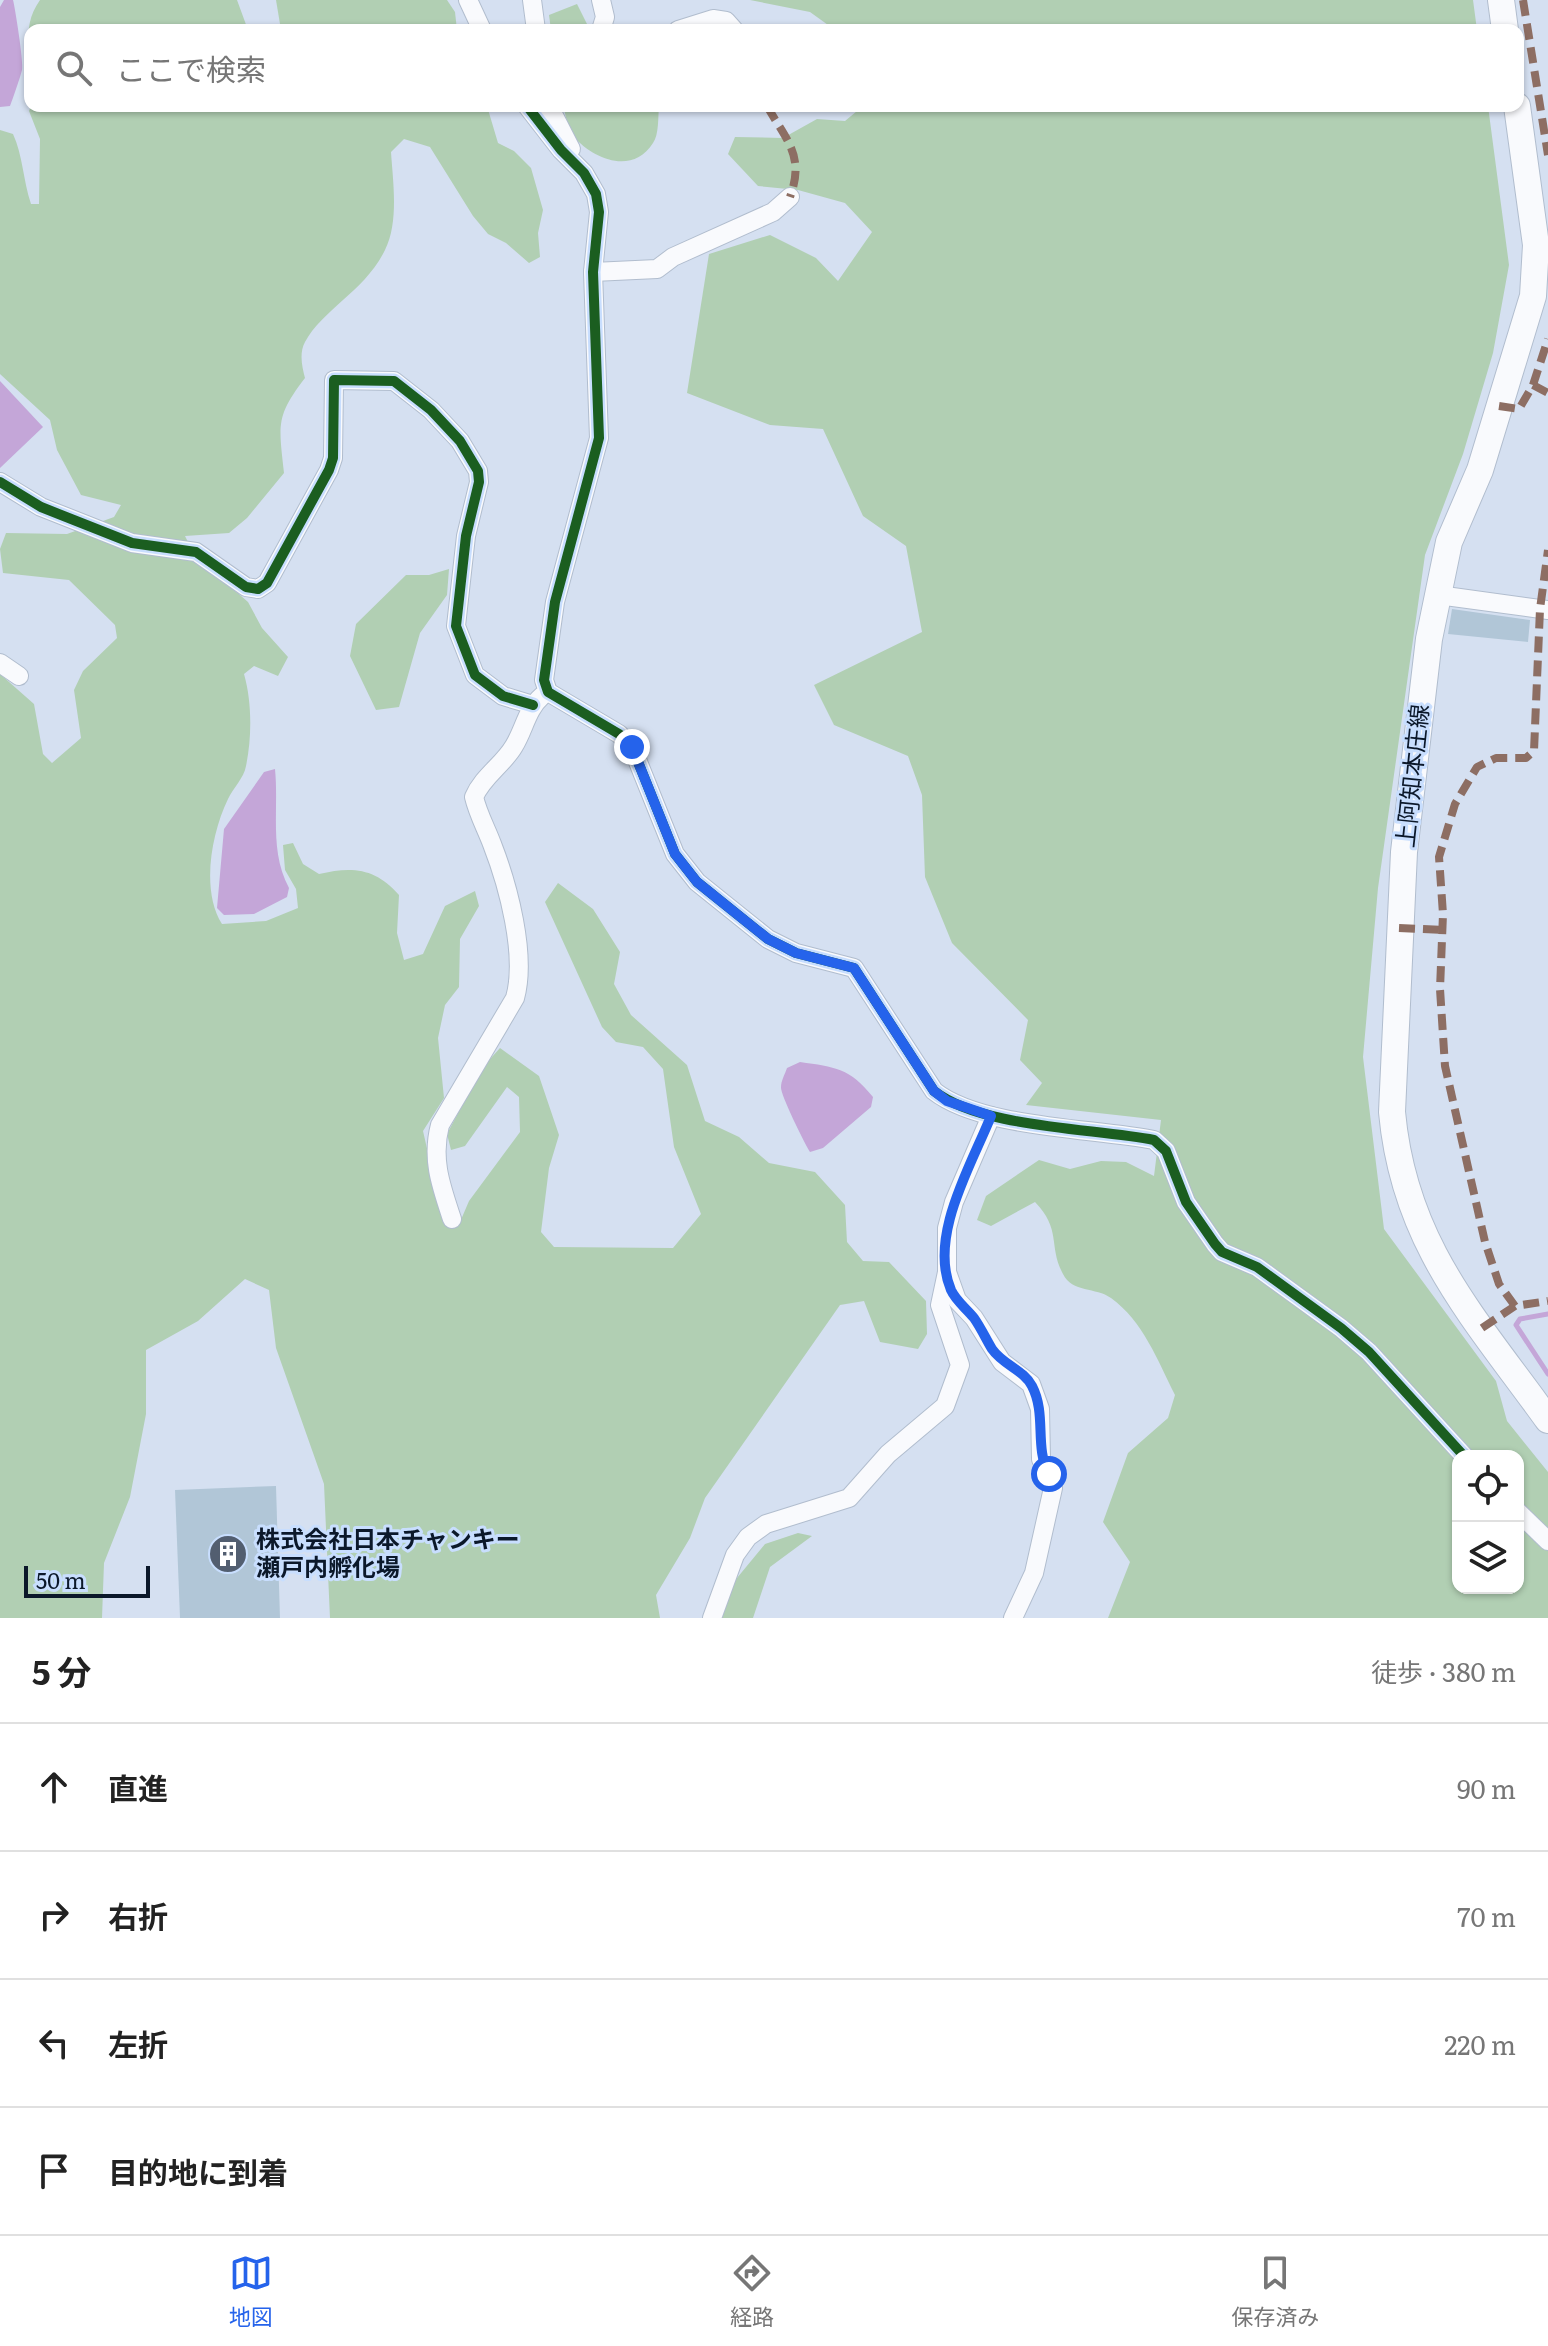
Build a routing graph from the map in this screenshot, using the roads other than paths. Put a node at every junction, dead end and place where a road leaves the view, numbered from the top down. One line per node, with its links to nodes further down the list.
1 (468, 0): 5 (street)
2 (533, 0): 6 (street)
3 (601, 0): 7 (street)
4 (1501, 0): 10 (main road)
5 (479, 24)
6 (535, 24)
7 (603, 24)
8 (697, 24): 9 (street)
9 (729, 24)
10 (1504, 24)
11 (532, 112): 14 (street)
12 (552, 112): 14 (street)
13 (1518, 112): 18 (main road, 上阿知本庄線)
14 (573, 162): 16 (street)
15 (790, 197): 16 (street)
16 (593, 272): 22 (street)
17 (0, 482): 22 (street)
18 (1438, 595): 19 (street); 26 (main road, 上阿知本庄線)
19 (1548, 610)
20 (0, 663): 21 (street)
21 (19, 676)
22 (541, 698): 23 (street); 24 (street)
23 (991, 1116): 25 (street); 27 (street)
24 (452, 1219)
25 (947, 1272): 30 (street); 31 (street)
26 (1548, 1420)
27 (1459, 1450)
28 (1524, 1518): 29 (street)
29 (1548, 1541)
30 (712, 1618)
31 (1013, 1618)

